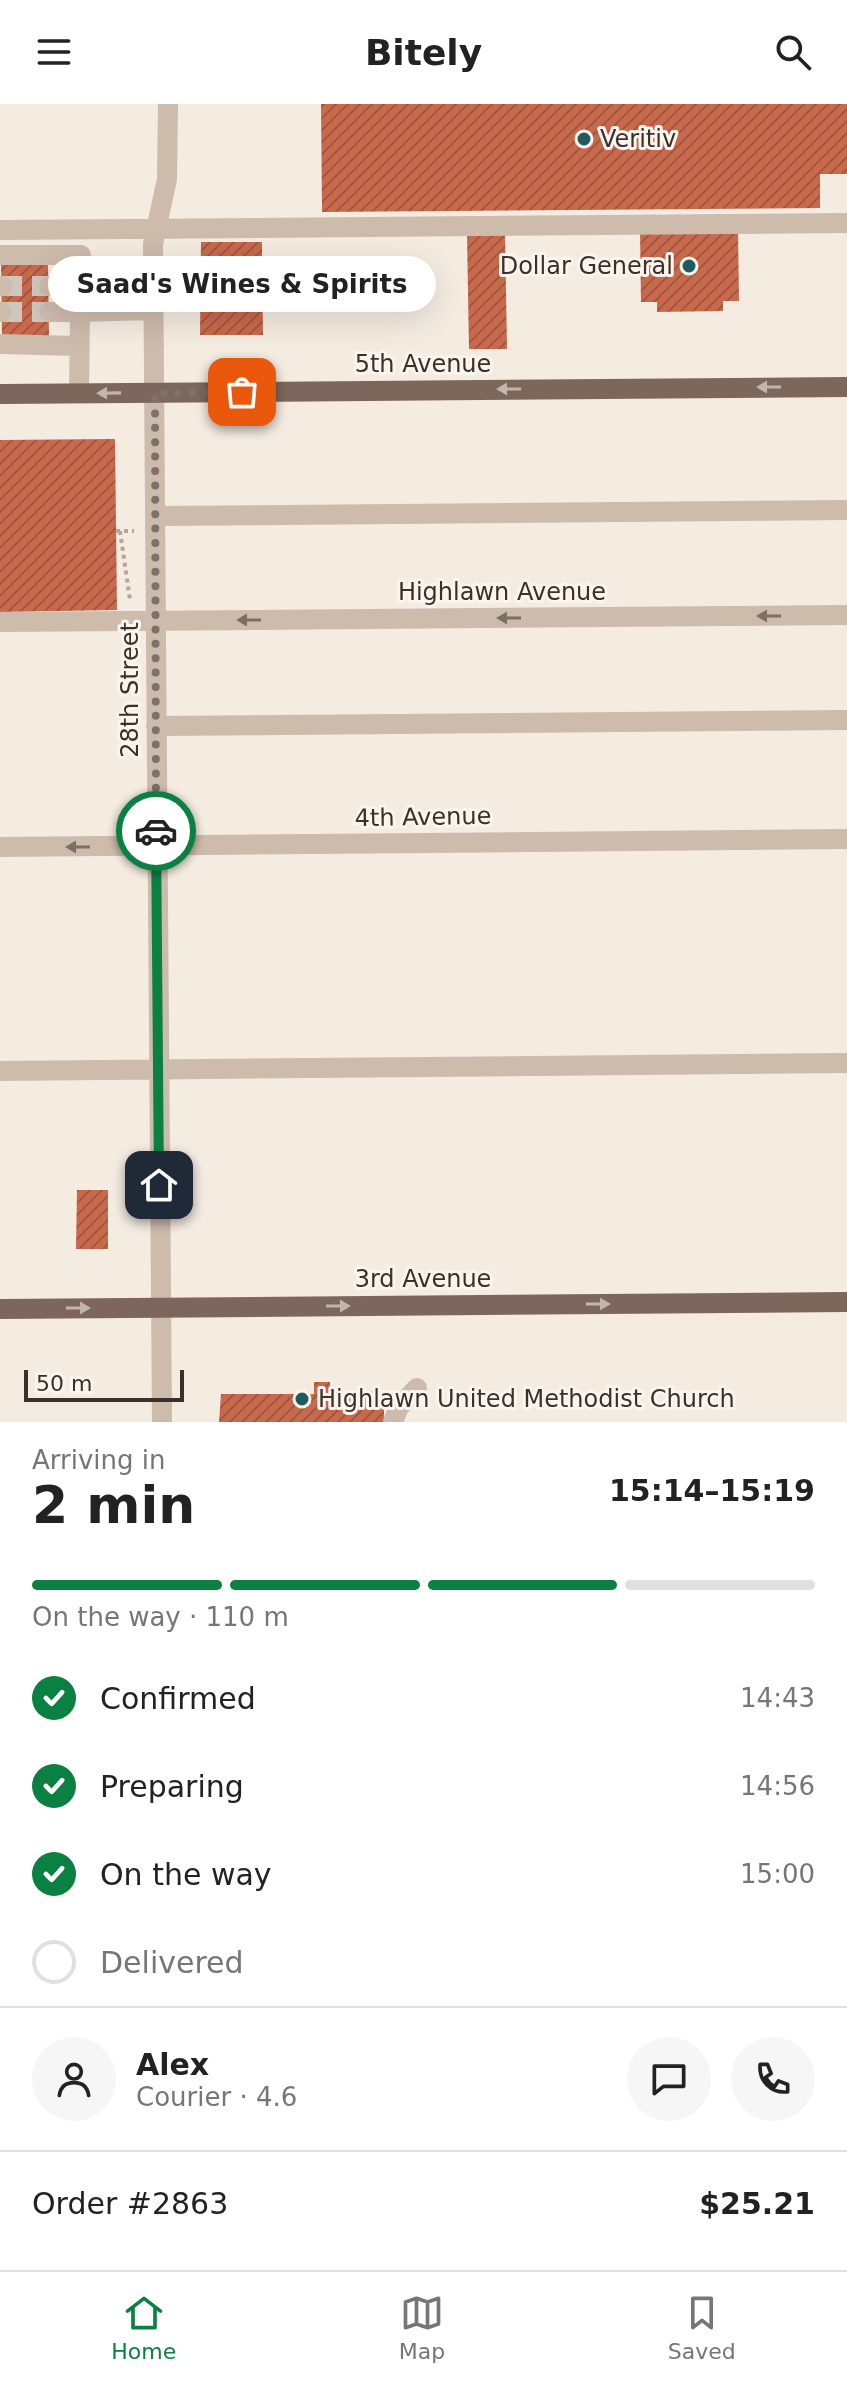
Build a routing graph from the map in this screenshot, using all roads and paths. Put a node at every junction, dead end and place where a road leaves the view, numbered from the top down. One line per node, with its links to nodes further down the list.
1 (168, 104): 3 (street, 28th Street)
2 (847, 223): 3 (street)
3 (156, 228): 4 (street); 10 (street, 28th Street)
4 (72, 229): 5 (street); 7 (street)
5 (0, 230)
6 (0, 255): 7 (street)
7 (73, 255): 9 (street)
8 (49, 286): 9 (street)
9 (80, 286): 12 (street)
10 (153, 310): 12 (street); 17 (street, 28th Street)
11 (49, 312): 12 (street)
12 (80, 312): 14 (street)
13 (0, 344): 14 (street)
14 (78, 346): 16 (street)
15 (847, 387): 17 (main road, 5th Avenue, one-way to 17)
16 (79, 393): 17 (main road, 5th Avenue, one-way to 16); 18 (main road, 5th Avenue)
17 (155, 393): 20 (street, 28th Street)
18 (0, 394)
19 (847, 510): 20 (street)
20 (156, 516): 24 (street, 28th Street)
21 (132, 531): 22 (path)
22 (136, 608)
23 (847, 615): 24 (street, Highlawn Avenue, one-way to 24)
24 (157, 621): 25 (street, Highlawn Avenue); 27 (street, 28th Street)
25 (0, 622)
26 (847, 720): 27 (street)
27 (156, 726): 29 (street, 28th Street)
28 (847, 839): 29 (street, 4th Avenue)
29 (156, 846): 30 (street, 4th Avenue, one-way to 30); 32 (street, 28th Street)
30 (0, 847)
31 (847, 1063): 32 (street)
32 (159, 1069): 33 (street); 35 (street, 28th Street)
33 (0, 1071)
34 (847, 1302): 35 (main road, 3rd Avenue, one-way to 34)
35 (160, 1307): 36 (main road, 3rd Avenue, one-way to 35); 38 (street, 28th Street)
36 (0, 1309)
37 (417, 1388): 39 (street)
38 (162, 1422)
39 (393, 1422)

